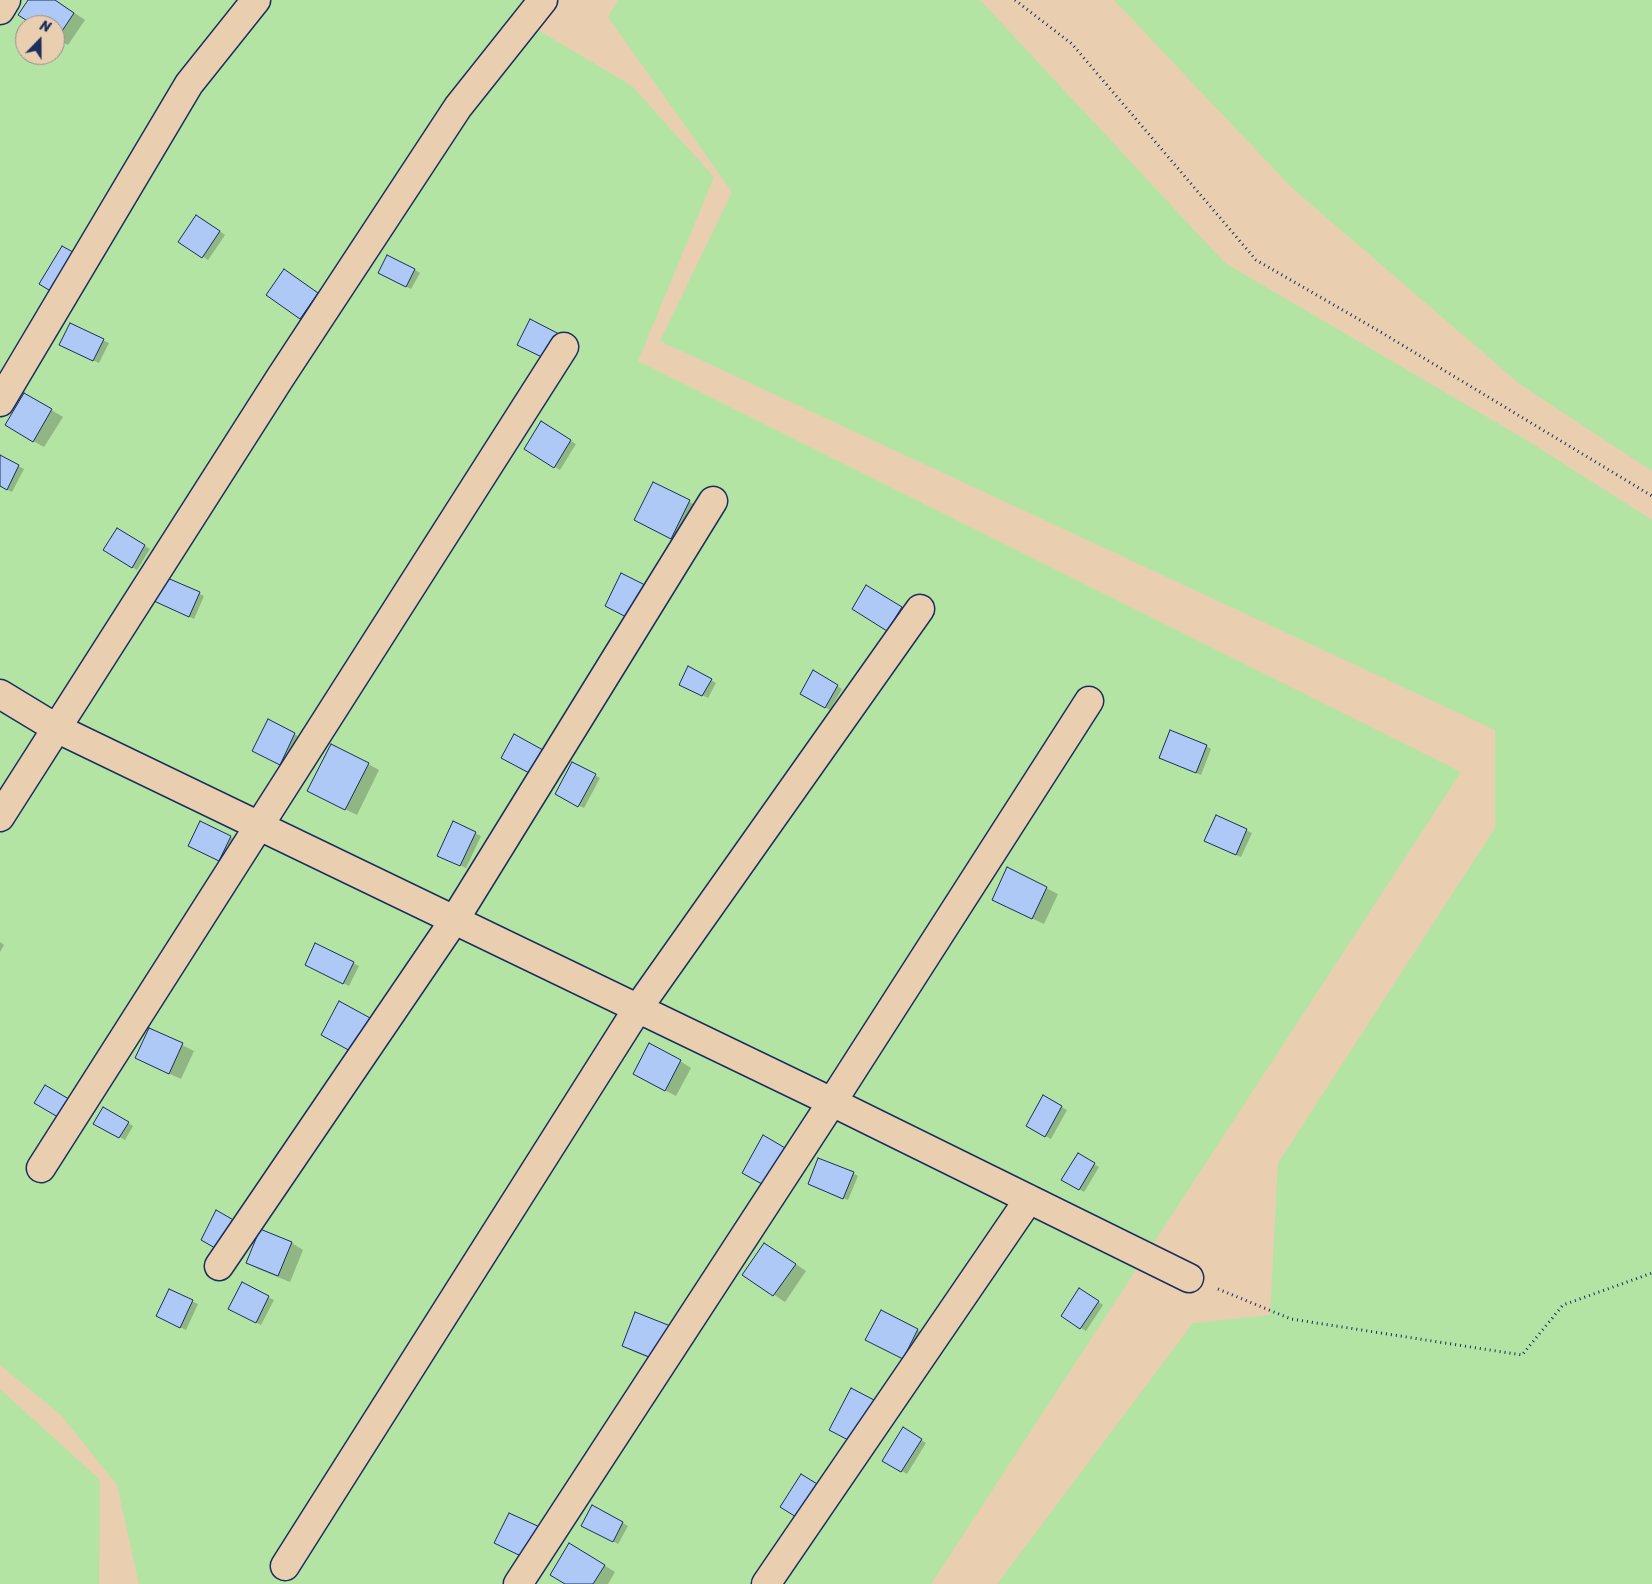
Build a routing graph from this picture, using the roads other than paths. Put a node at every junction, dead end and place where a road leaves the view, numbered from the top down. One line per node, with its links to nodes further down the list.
1 (6, 0): 4 (street)
2 (256, 0): 6 (street)
3 (543, 0): 11 (street)
4 (0, 10)
5 (564, 347): 13 (street)
6 (0, 402)
7 (713, 501): 14 (street)
8 (920, 609): 15 (street)
9 (0, 694): 11 (street)
10 (1089, 701): 16 (street)
11 (56, 728): 12 (street); 13 (street)
12 (0, 817)
13 (260, 826): 14 (street); 17 (street)
14 (454, 919): 15 (street); 19 (street)
15 (638, 1008): 16 (street); 21 (street)
16 (832, 1102): 18 (street); 22 (street)
17 (41, 1168)
18 (1029, 1199): 20 (street); 23 (street)
19 (219, 1266)
20 (1189, 1278)
21 (285, 1566)
22 (518, 1584)
23 (766, 1584)

